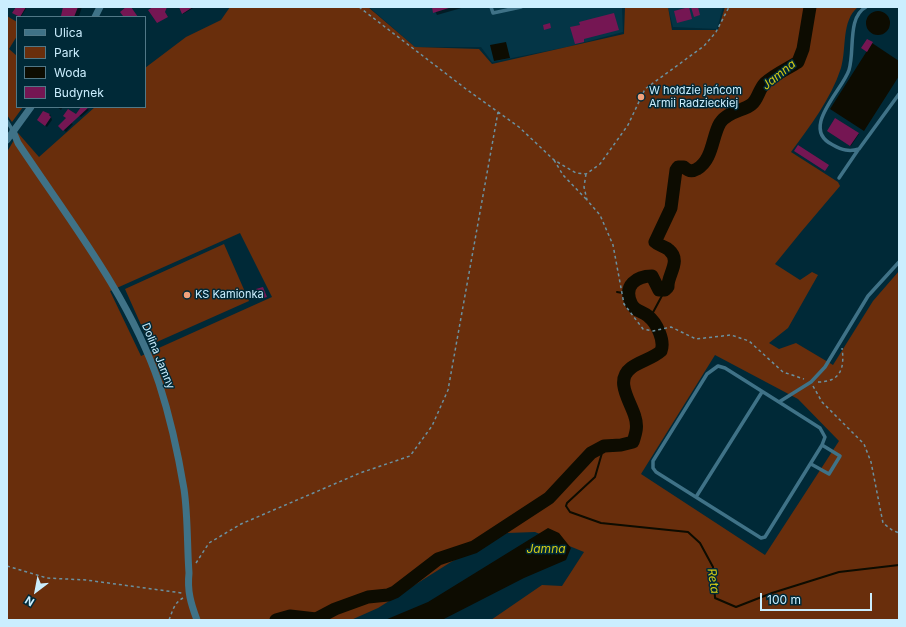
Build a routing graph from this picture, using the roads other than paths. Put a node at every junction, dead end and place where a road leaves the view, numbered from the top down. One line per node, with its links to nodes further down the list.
1 (100, 7): 5 (street)
2 (491, 7): 3 (lane)
3 (521, 7)
4 (866, 7): 11 (lane)
5 (96, 16)
6 (899, 94): 11 (lane)
7 (30, 108): 9 (street)
8 (7, 122): 9 (lane)
9 (13, 131): 10 (street); 19 (street, Dolina Jamny)
10 (7, 140)
11 (859, 149): 12 (lane)
12 (839, 178)
13 (899, 262): 15 (lane)
14 (762, 392): 15 (lane); 18 (lane); 18 (lane)
15 (779, 402): 16 (lane)
16 (822, 445): 17 (lane); 17 (lane)
17 (811, 464): 18 (lane)
18 (696, 497)
19 (197, 620)

